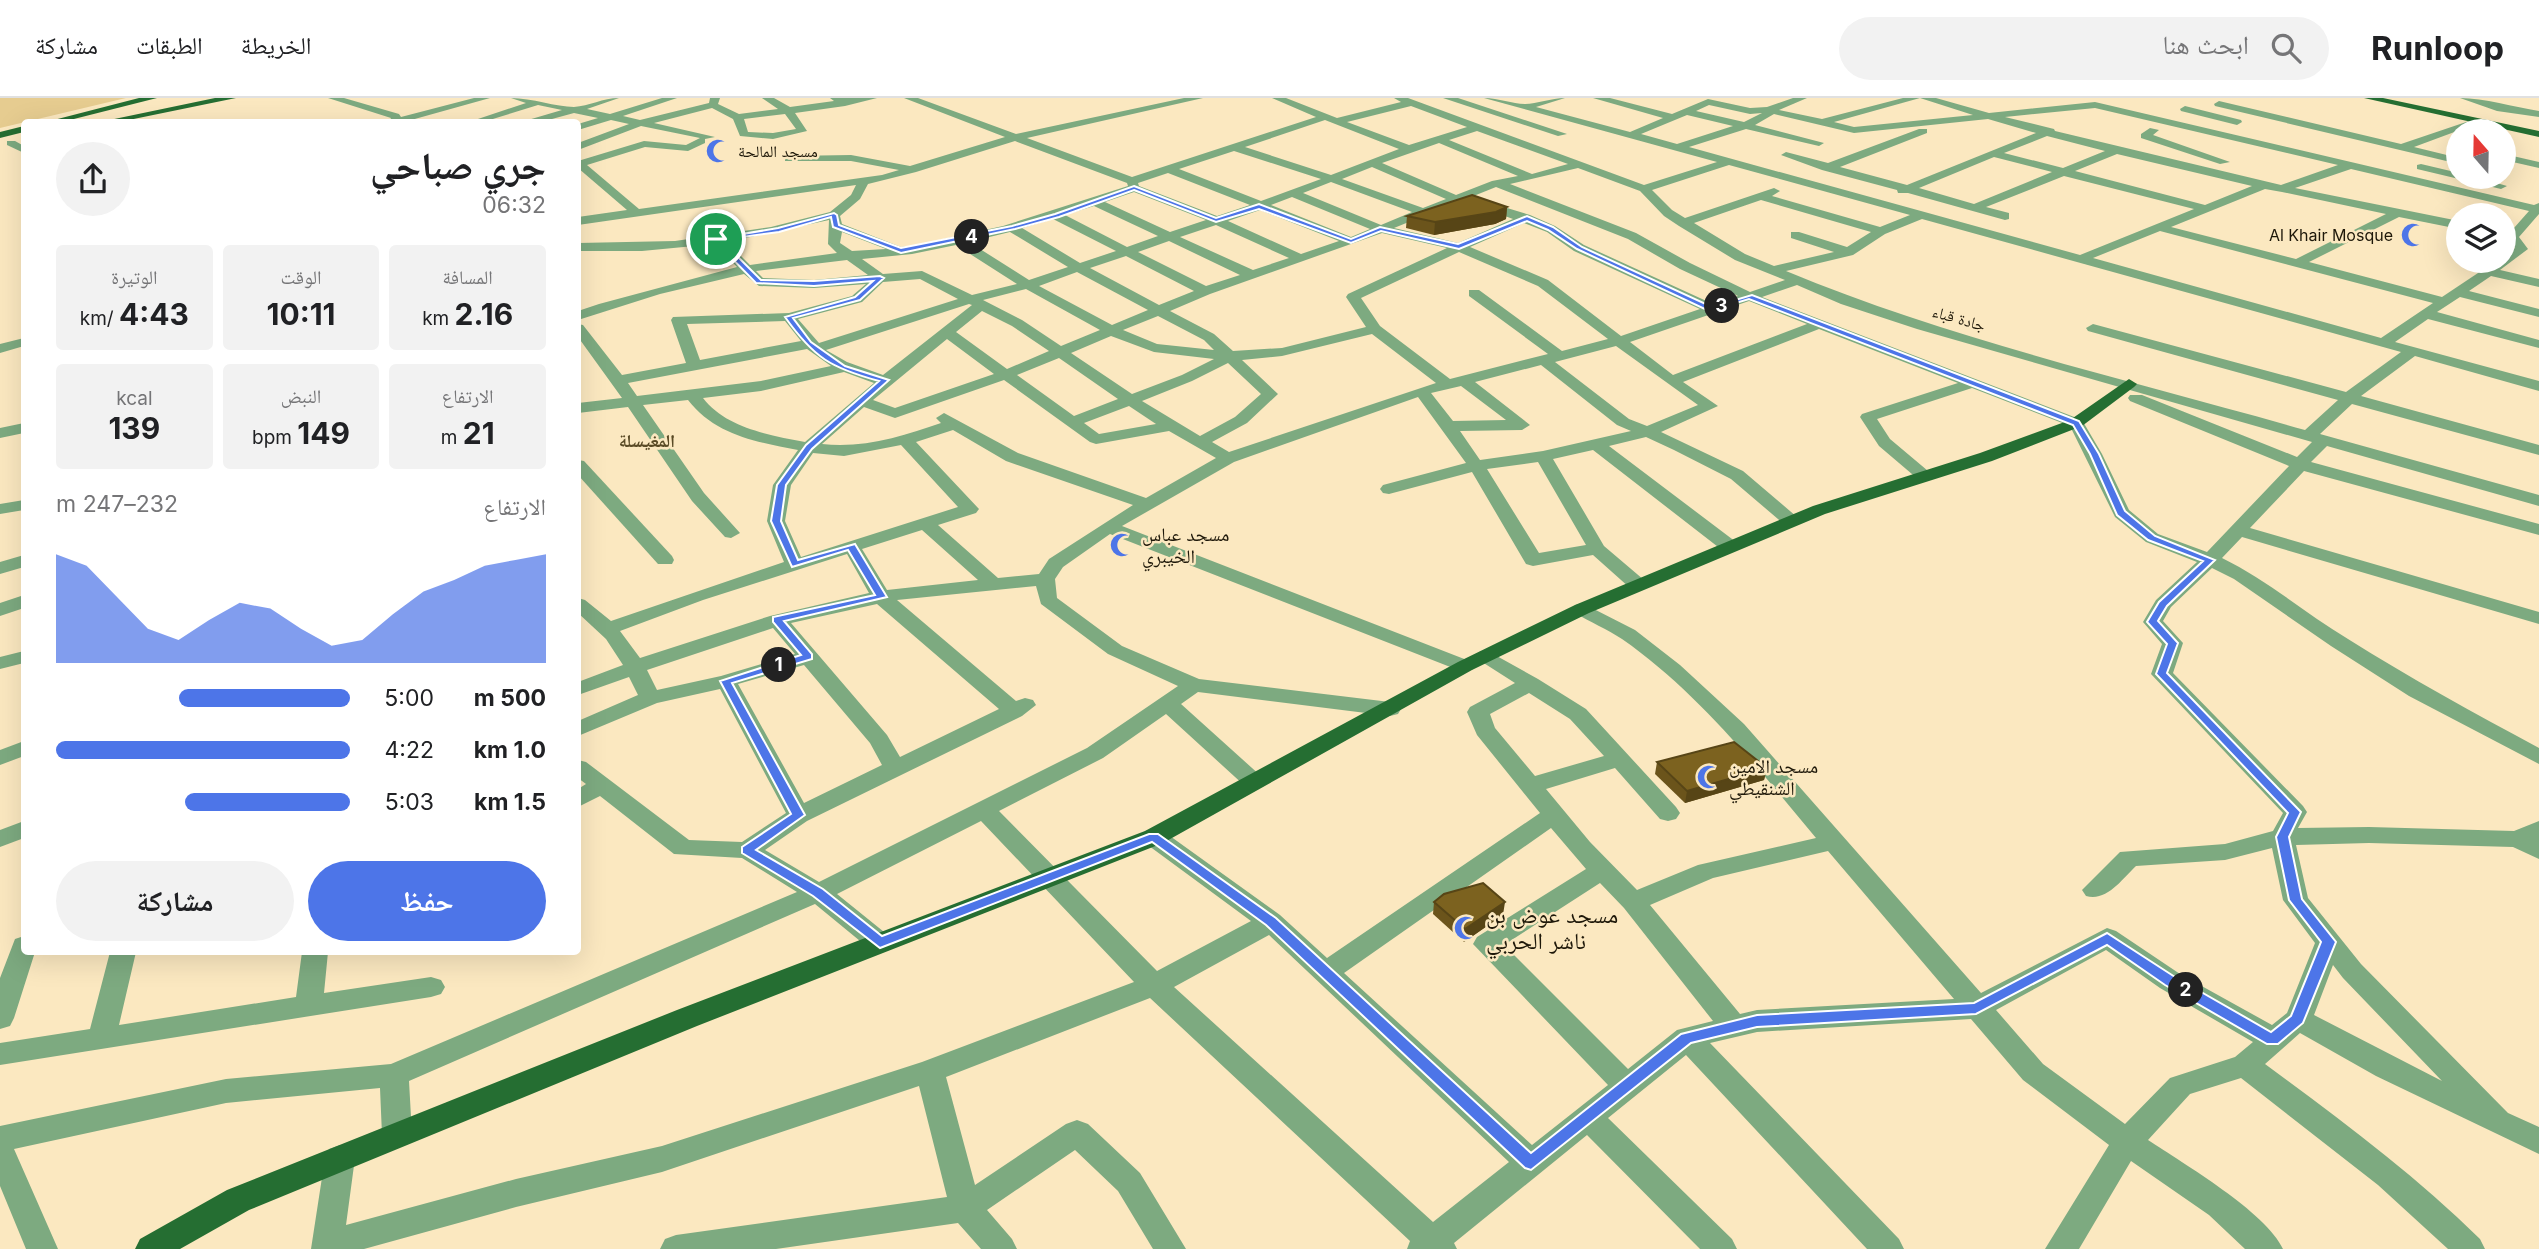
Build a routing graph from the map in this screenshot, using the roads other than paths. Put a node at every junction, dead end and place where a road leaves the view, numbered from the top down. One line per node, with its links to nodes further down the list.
1 (152, 98): 40 (main road)
2 (230, 98): 46 (main road)
3 (333, 98): 55 (street)
4 (372, 98): 41 (street)
5 (485, 98): 41 (street)
6 (516, 98): 30 (street)
7 (554, 98): 30 (street)
8 (614, 98): 38 (street)
9 (672, 98): 47 (street)
10 (767, 98): 42 (street)
11 (835, 98): 33 (street)
12 (872, 98): 33 (street)
13 (932, 98): 29 (street)
14 (1144, 98): 35 (street)
15 (1198, 98): 35 (street)
16 (1277, 98): 49 (street)
17 (1448, 98): 76 (street)
18 (1489, 98): 36 (street)
19 (1560, 98): 36 (street)
20 (1598, 98): 50 (street)
21 (1802, 98): 43 (street)
22 (1915, 98): 62 (street)
23 (1925, 98): 51 (street)
24 (2225, 98): 32 (street)
25 (2369, 98): 37 (main road)
26 (2381, 98): 37 (main road)
27 (2465, 98): 45 (street)
28 (1402, 99): 60 (street); 69 (street, جادة قباء)
29 (913, 100): 81 (street)
30 (538, 102): 38 (street); 57 (street)
31 (714, 102): 48 (street); 64 (street)
32 (2210, 102): 39 (street); 92 (street)
33 (845, 103): 42 (street)
34 (2270, 104): 61 (street)
35 (1161, 106): 81 (street)
36 (1524, 108): 65 (street)
37 (2417, 108): 59 (main road)
38 (572, 109): 47 (street); 58 (street)
39 (2185, 109): 52 (street); 66 (street)
40 (106, 110): 46 (main road); 53 (main road)
41 (440, 110): 56 (street)
42 (788, 110): 48 (street); 80 (street)
43 (1768, 110): 44 (street); 62 (street); 68 (street)
44 (1685, 111): 50 (street); 68 (street)
45 (2539, 114)
46 (140, 115): 54 (main road)
47 (608, 117): 64 (street); 67 (street)
48 (738, 117): 80 (street)
49 (1325, 117): 60 (street); 89 (street)
50 (1672, 117): 79 (street)
51 (1995, 117): 52 (street); 63 (street); 74 (street)
52 (2154, 117): 106 (street)
53 (65, 119)
54 (120, 119)
55 (396, 119)
56 (408, 119)
57 (484, 119)
58 (541, 119)
59 (2469, 119)
60 (1337, 121): 94 (street)
61 (2341, 121)
62 (1821, 122): 72 (street)
63 (1948, 122): 72 (street); 109 (street)
64 (640, 123): 88 (street); 102 (street)
65 (1589, 124): 76 (street); 79 (street)
66 (2245, 124)
67 (581, 126)
68 (1743, 126): 86 (street); 91 (street)
69 (1478, 127): 85 (street); 90 (street, جادة قباء)
70 (2516, 129): 78 (main road)
71 (21, 130): 82 (main road)
72 (1854, 130): 86 (street)
73 (2154, 130): 120 (street)
74 (2050, 131): 95 (street); 96 (street)
75 (2446, 132): 83 (street)
76 (1562, 134): 90 (street)
77 (2402, 134): 83 (street)
78 (2539, 134)
79 (1631, 135): 91 (street)
80 (785, 136): 99 (street)
81 (1013, 138): 112 (street); 121 (street)
82 (3, 139): 84 (main road); 93 (street)
83 (2426, 139): 87 (street); 92 (street)
84 (21, 140)
85 (1441, 140): 94 (street); 116 (street)
86 (1819, 143): 97 (street)
87 (2446, 144)
88 (581, 146)
89 (1234, 147): 111 (street); 115 (street)
90 (1525, 147): 105 (street, جادة قباء)
91 (1677, 147): 101 (street)
92 (2402, 147): 98 (street); 106 (street)
93 (21, 148)
94 (1409, 149): 103 (street)
95 (2116, 150): 113 (street); 122 (street)
96 (1994, 154): 113 (street); 126 (street)
97 (1786, 155): 109 (street); 110 (street)
98 (2446, 157)
99 (789, 159): 112 (street); 125 (street)
100 (2516, 160): 107 (street)
101 (1727, 162): 110 (street); 123 (street)
102 (581, 163)
103 (1372, 163): 115 (street); 130 (street)
104 (2412, 164): 114 (street)
105 (1577, 165): 116 (street); 123 (street, جادة قباء)
106 (2352, 165): 120 (street); 135 (street)
107 (2539, 165)
108 (581, 166): 128 (street)
109 (1828, 167): 117 (street); 126 (street)
110 (1751, 168): 117 (street)
111 (1168, 169): 121 (street); 133 (street)
112 (912, 170): 118 (street)
113 (2062, 171): 134 (street); 136 (street)
114 (2446, 172)
115 (1330, 178): 127 (street); 139 (street)
116 (1531, 178): 119 (street)
117 (1797, 181): 129 (street); 131 (street)
118 (863, 182): 125 (street); 146 (street)
119 (1496, 183): 130 (street); 184 (street)
120 (2300, 183): 124 (street)
121 (1133, 185): 132 (street); 147 (street)
122 (2264, 185): 124 (street); 136 (street)
123 (1644, 189): 149 (street, جادة قباء)
124 (2282, 189): 140 (street)
125 (803, 190): 137 (street)
126 (1906, 190): 131 (street); 134 (street)
127 (1292, 193): 133 (street); 152 (street)
128 (618, 196): 137 (street); 138 (street)
129 (1761, 196): 149 (street); 154 (street)
130 (1454, 198): 139 (street); 144 (street)
131 (1870, 201): 141 (street)
132 (1095, 202): 142 (street); 156 (street)
133 (1259, 206): 147 (street); 160 (street)
134 (1972, 208): 143 (street)
135 (2538, 208): 153 (street)
136 (2208, 209): 151 (street)
137 (635, 211): 145 (street)
138 (581, 212)
139 (1422, 212): 152 (street)
140 (2397, 213): 148 (street); 170 (street)
141 (1921, 215): 154 (street); 169 (street)
142 (1057, 216): 150 (street); 165 (street)
143 (2005, 216)
144 (1527, 218): 163 (street); 187 (street)
145 (581, 220)
146 (835, 220): 158 (street); 164 (street); 167 (street)
147 (1216, 220): 156 (street); 168 (street)
148 (2446, 222)
149 (1683, 223): 173 (street, جادة قباء)
150 (1012, 228): 159 (street); 171 (street)
151 (2162, 228): 169 (street); 170 (street)
152 (1380, 229): 160 (street); 163 (street)
153 (2516, 229)
154 (1881, 232): 166 (street)
155 (1795, 235): 166 (street)
156 (1168, 236): 165 (street); 176 (street)
157 (2516, 238): 161 (street)
158 (716, 239): 162 (street); 172 (street)
159 (957, 240): 164 (street); 180 (street)
160 (1351, 241): 168 (street)
161 (2539, 243)
162 (581, 247)
163 (1459, 247): 196 (street); 200 (street)
164 (901, 250): 167 (street)
165 (1125, 250): 171 (street); 181 (street)
166 (1848, 253): 173 (street)
167 (852, 256): 172 (street); 177 (street)
168 (1302, 259): 176 (street)
169 (2080, 260): 202 (street)
170 (2298, 263): 186 (street)
171 (1078, 268): 180 (street); 188 (street)
172 (747, 269): 177 (street); 191 (street)
173 (1771, 271): 178 (street, جادة قباء)
174 (2489, 273): 183 (street)
175 (2495, 273): 179 (street)
176 (1254, 276): 181 (street)
177 (880, 278): 185 (street); 192 (street)
178 (1796, 281): 184 (street); 194 (street, جادة قباء)
179 (2539, 283)
180 (1028, 285): 185 (street); 197 (street)
181 (1205, 292): 188 (street)
182 (1474, 293): 210 (street)
183 (2459, 293): 186 (street); 189 (street)
184 (1749, 297): 187 (street); 193 (street)
185 (976, 301): 199 (street); 204 (street); 208 (street)
186 (2445, 302): 190 (street)
187 (1712, 309): 200 (street)
188 (1159, 311): 197 (street); 209 (street)
189 (2539, 313)
190 (2427, 314): 202 (street); 203 (street)
191 (581, 315)
192 (789, 317): 204 (street); 211 (street)
193 (1819, 324): 205 (street); 217 (street)
194 (1921, 326): 205 (street); 221 (street, جادة قباء)
195 (2093, 328): 224 (street)
196 (1375, 329): 209 (street); 219 (street)
197 (1112, 331): 208 (street); 209 (street)
198 (581, 332): 214 (street)
199 (946, 332): 213 (street); 215 (street)
200 (1619, 341): 210 (street); 217 (street)
201 (21, 343): 206 (street)
202 (2383, 343): 207 (street)
203 (2539, 344)
204 (811, 346): 211 (street); 212 (street)
205 (1877, 346): 218 (street)
206 (0, 349)
207 (2413, 351): 220 (street); 224 (street)
208 (1061, 353): 213 (street); 226 (street)
209 (1231, 356): 226 (street); 240 (street)
210 (1552, 358): 216 (street); 236 (street)
211 (694, 365): 214 (street)
212 (842, 368): 215 (street); 223 (street)
213 (1004, 375): 228 (street); 230 (street)
214 (618, 380): 225 (street)
215 (885, 380): 227 (street)
216 (1464, 380): 219 (street); 234 (street)
217 (1671, 381): 236 (street)
218 (1972, 383): 231 (street); 249 (street)
219 (1447, 384): 222 (street)
220 (2539, 386)
221 (2124, 387): 231 (main road); 238 (street, جادة قباء); 246 (street)
222 (1421, 391): 234 (street); 245 (street)
223 (693, 396): 225 (street); 242 (street)
224 (2346, 398): 238 (street); 243 (street)
225 (632, 400): 229 (street); 260 (street)
226 (1131, 400): 230 (street); 233 (street)
227 (861, 401): 228 (street); 242 (street)
228 (920, 405): 232 (street)
229 (581, 408)
230 (1072, 422): 233 (street)
231 (2076, 423): 249 (main road); 265 (street)
232 (953, 424): 239 (street); 252 (street)
233 (1172, 426): 240 (street)
234 (1451, 426): 247 (street)
235 (21, 429): 237 (street)
236 (1648, 432): 241 (street); 255 (street)
237 (0, 433)
238 (2316, 437): 246 (street); 251 (street, جادة قباء)
239 (906, 441): 242 (street); 256 (street)
240 (1201, 442): 245 (street)
241 (1597, 445): 244 (street); 262 (street)
242 (809, 447): 267 (street)
243 (2539, 450)
244 (1543, 456): 247 (street); 263 (street)
245 (1228, 458): 252 (street)
246 (2299, 464): 258 (street); 259 (street)
247 (1478, 465): 250 (street); 263 (street)
248 (581, 468): 264 (street)
249 (1926, 476): 255 (main road)
250 (1389, 489)
251 (2539, 501)
252 (1147, 505): 257 (street)
253 (21, 506): 254 (street)
254 (0, 509)
255 (1791, 521): 262 (main road)
256 (925, 523): 261 (street); 270 (street)
257 (1108, 527): 269 (street); 282 (street)
258 (2238, 530): 265 (street); 277 (street)
259 (2539, 530)
260 (732, 533)
261 (851, 546): 267 (street); 272 (street)
262 (1729, 546): 271 (main road)
263 (1597, 549): 271 (street)
264 (665, 560)
265 (2210, 560): 294 (street); 310 (street)
266 (21, 562): 268 (street)
267 (795, 565): 279 (street)
268 (0, 568)
269 (1045, 579): 270 (street); 287 (street)
270 (995, 584): 272 (street)
271 (1637, 584): 275 (main road)
272 (881, 597): 278 (street); 297 (street)
273 (21, 602): 276 (street)
274 (581, 606): 279 (street)
275 (1582, 609): 282 (main road); 312 (street)
276 (0, 610)
277 (2539, 618)
278 (777, 620): 280 (street); 284 (street)
279 (609, 628): 284 (street)
280 (808, 657): 285 (street); 297 (street)
281 (21, 658): 283 (street)
282 (1476, 661): 286 (street); 291 (main road)
283 (0, 663)
284 (636, 666): 288 (street); 289 (street)
285 (726, 681): 289 (street); 305 (street)
286 (1531, 683): 296 (street); 301 (street)
287 (1194, 685): 290 (street); 291 (street)
288 (581, 688)
289 (650, 698): 292 (street)
290 (1167, 703): 299 (street); 303 (street)
291 (1390, 709): 299 (main road)
292 (581, 728)
293 (21, 749): 295 (street)
294 (2539, 757)
295 (0, 758)
296 (1621, 759): 301 (street); 304 (street)
297 (896, 769): 305 (street)
298 (581, 770): 300 (street)
299 (1254, 782): 309 (main road)
300 (600, 786): 302 (street); 313 (street)
301 (1529, 786): 306 (street)
302 (581, 797)
303 (983, 809): 316 (street); 318 (street)
304 (1668, 813)
305 (799, 815): 313 (street)
306 (1553, 815): 315 (street); 326 (street)
307 (21, 830): 311 (street)
308 (2528, 834): 310 (street); 314 (street)
309 (1154, 837): 316 (main road); 320 (street)
310 (2282, 837): 317 (street); 321 (street)
311 (0, 839)
312 (1833, 842): 319 (street); 330 (street)
313 (747, 850): 318 (street)
314 (2539, 851)
315 (1602, 870): 319 (street); 341 (street)
316 (1049, 877): 322 (main road); 327 (street)
317 (2095, 891)
318 (818, 893): 322 (street); 340 (street)
319 (1633, 902): 333 (street)
320 (1271, 922): 326 (street); 327 (street)
321 (2329, 942): 332 (street); 343 (street)
322 (880, 943): 344 (main road)
323 (21, 955): 331 (street)
324 (122, 955): 334 (street)
325 (315, 955): 329 (street)
326 (1326, 972): 350 (street)
327 (1154, 985): 339 (street); 352 (street)
328 (431, 987): 329 (street)
329 (309, 1005): 334 (street)
330 (1976, 1008): 333 (street); 336 (street); 347 (street)
331 (0, 1018)
332 (2298, 1019): 336 (street); 343 (street)
333 (1734, 1027): 335 (street)
334 (102, 1037): 337 (street)
335 (1687, 1038): 341 (street); 360 (street)
336 (2272, 1039): 338 (street)
337 (0, 1054)
338 (2245, 1065): 347 (street); 363 (street)
339 (930, 1071): 351 (street); 353 (street)
340 (394, 1075): 344 (street); 345 (street)
341 (1627, 1086): 342 (street)
342 (1588, 1117): 350 (street); 359 (street)
343 (2496, 1118): 346 (street)
344 (397, 1135): 349 (main road)
345 (0, 1139)
346 (2539, 1141)
347 (2127, 1142): 361 (street); 362 (street)
348 (0, 1150): 354 (street)
349 (340, 1158): 353 (street); 355 (main road)
350 (1531, 1163): 352 (street)
351 (965, 1208): 356 (street); 357 (street); 358 (street)
352 (1432, 1246)
353 (327, 1247)
354 (43, 1249)
355 (151, 1249)
356 (676, 1249)
357 (1001, 1249)
358 (1170, 1249)
359 (1721, 1249)
360 (1888, 1249)
361 (2061, 1249)
362 (2267, 1249)
363 (2469, 1249)

